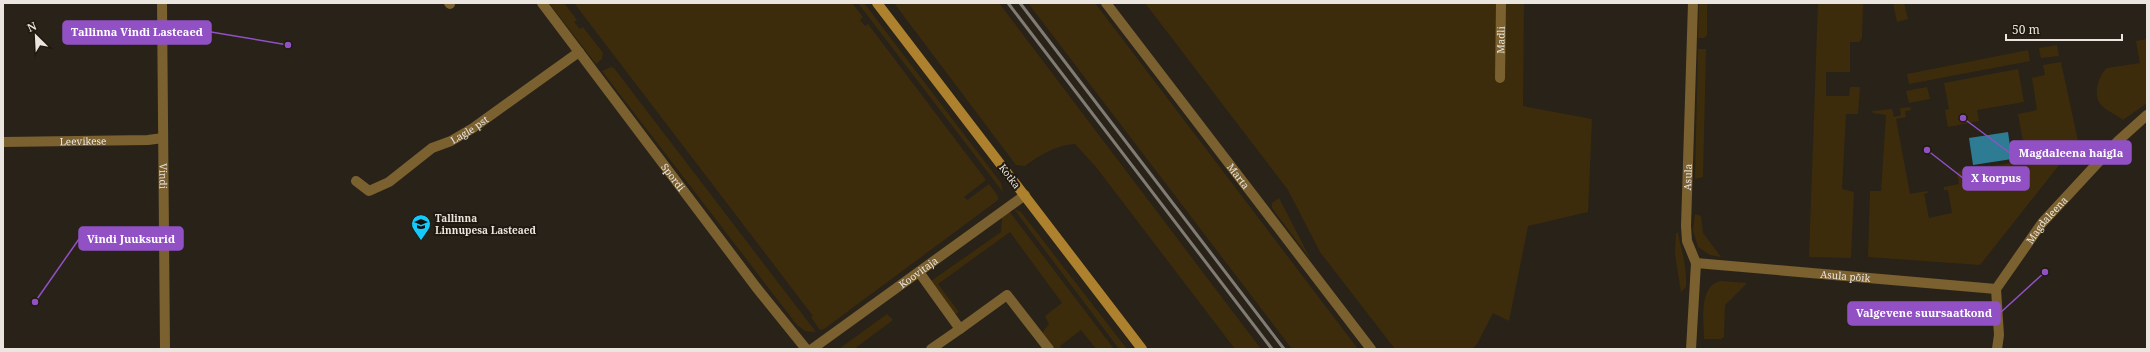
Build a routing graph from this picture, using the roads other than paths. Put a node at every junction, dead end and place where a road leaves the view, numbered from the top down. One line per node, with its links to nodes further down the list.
1 (162, 3): 10 (street, Vindi)
2 (542, 3): 7 (street, Spordi)
3 (877, 3): 13 (street, Kotka)
4 (1106, 3): 24 (street, Marta)
5 (1501, 3): 8 (street, Madli)
6 (1693, 3): 14 (street, Asula)
7 (579, 52): 12 (street, Lagle pst); 19 (street, Spordi)
8 (1500, 78)
9 (2147, 115): 16 (street, Magdaleena)
10 (163, 138): 11 (street, Leevikese); 18 (street, Vindi)
11 (3, 142)
12 (356, 181)
13 (1024, 195): 15 (street, Koovitaja); 23 (street, Kotka)
14 (1696, 263): 16 (street, Asula põik); 25 (street, Asula)
15 (919, 272): 17 (street); 20 (street, Koovitaja)
16 (1996, 289): 26 (street)
17 (960, 329): 21 (street); 22 (street)
18 (166, 349)
19 (806, 349)
20 (812, 349)
21 (931, 349)
22 (1049, 349)
23 (1142, 349)
24 (1371, 349)
25 (1691, 349)
26 (1997, 349)

